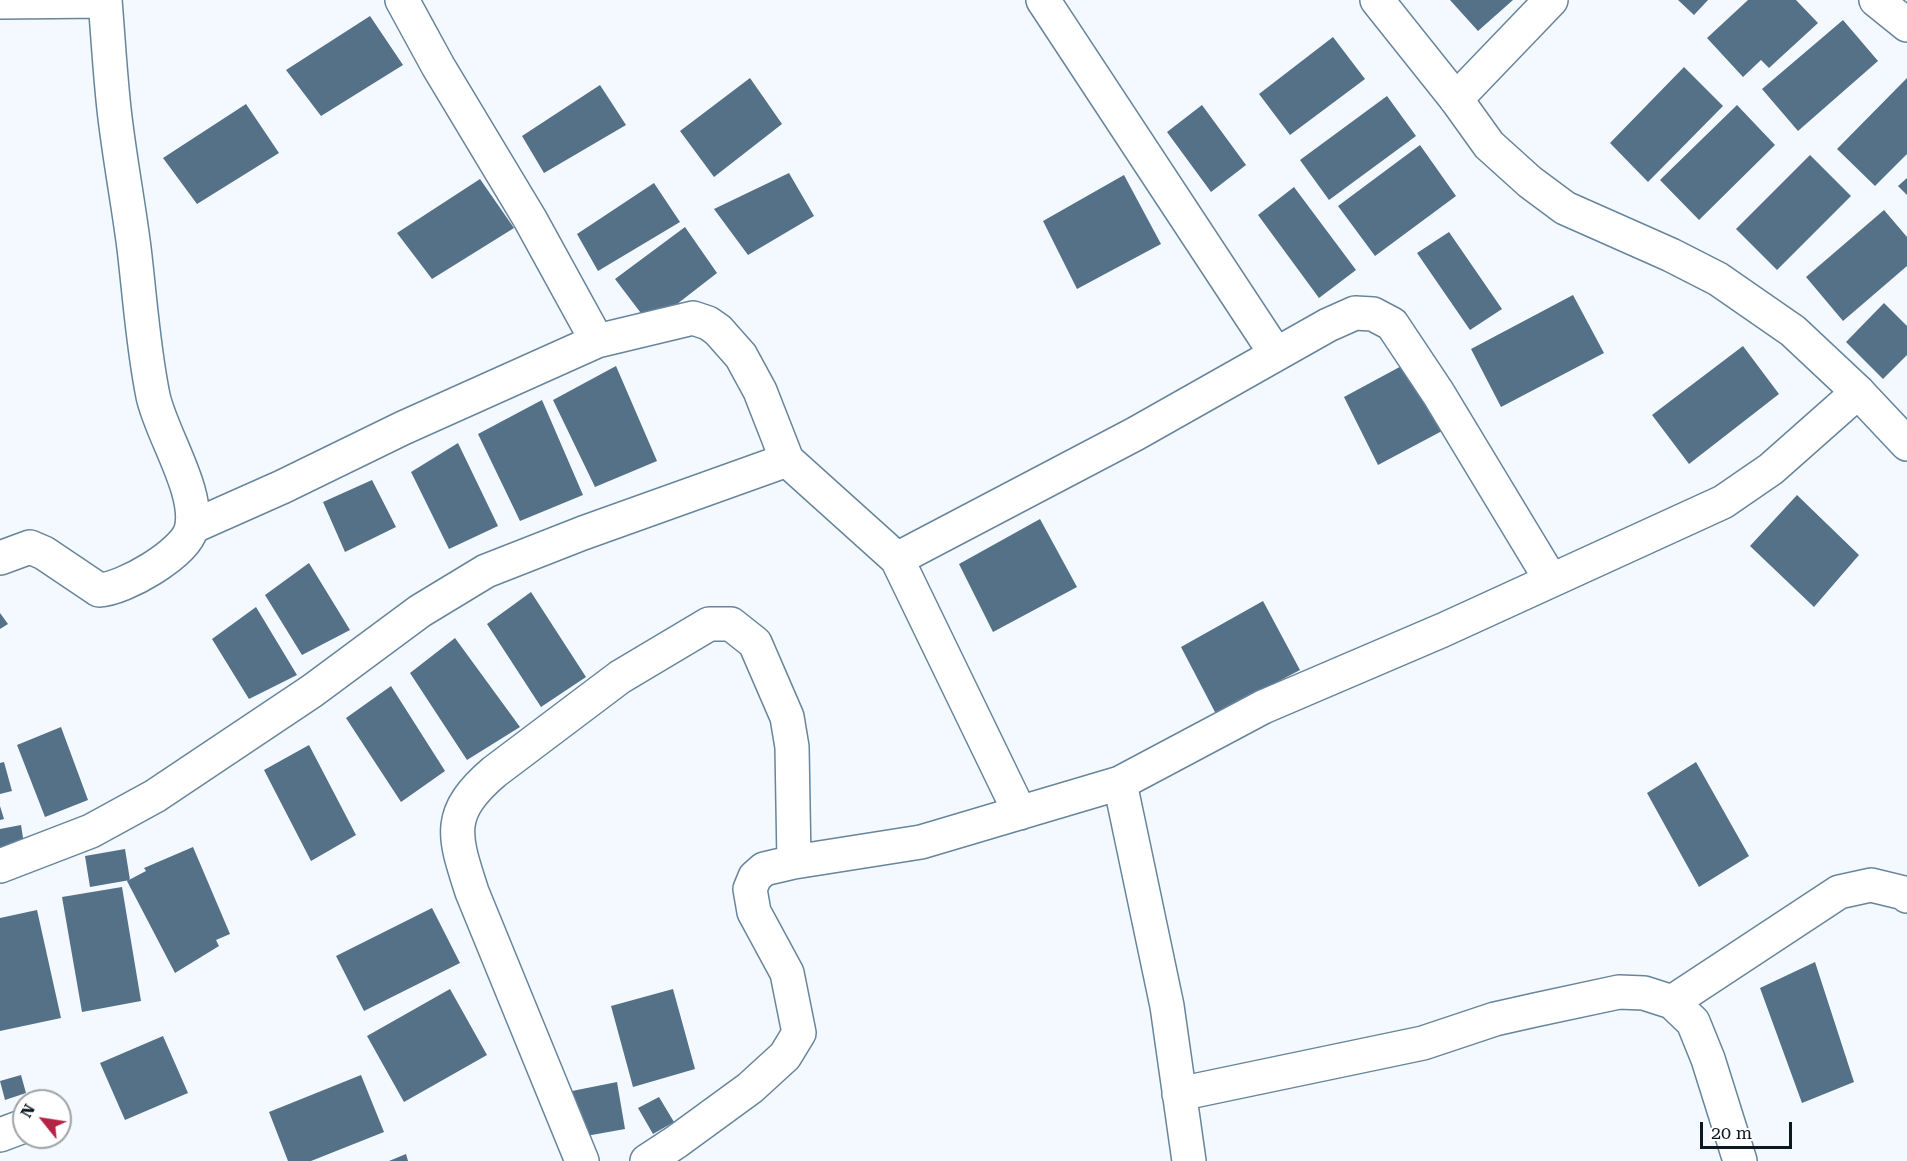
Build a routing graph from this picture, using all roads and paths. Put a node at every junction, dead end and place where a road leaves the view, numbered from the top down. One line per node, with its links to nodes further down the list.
1 (105, 0): 7 (street); 15 (street)
2 (402, 0): 10 (street)
3 (1043, 0): 11 (street)
4 (1377, 0): 9 (street)
5 (1551, 0): 9 (street)
6 (1876, 0): 8 (street)
7 (0, 2)
8 (1907, 25)
9 (1456, 99): 12 (street)
10 (597, 341): 14 (street); 15 (street)
11 (1276, 354): 17 (street); 18 (street)
12 (1858, 392): 13 (street); 18 (street)
13 (1907, 444)
14 (787, 460): 17 (street); 22 (street)
15 (192, 527): 16 (street)
16 (0, 558)
17 (897, 559): 20 (street)
18 (1551, 580): 19 (street)
19 (1120, 783): 20 (street); 25 (street)
20 (1020, 813): 21 (street)
21 (794, 862): 26 (street); 27 (street)
22 (0, 866)
23 (1907, 896): 24 (street)
24 (1672, 1002): 25 (street); 29 (street)
25 (1179, 1095): 28 (street)
26 (582, 1161)
27 (647, 1161)
28 (1189, 1161)
29 (1740, 1161)

